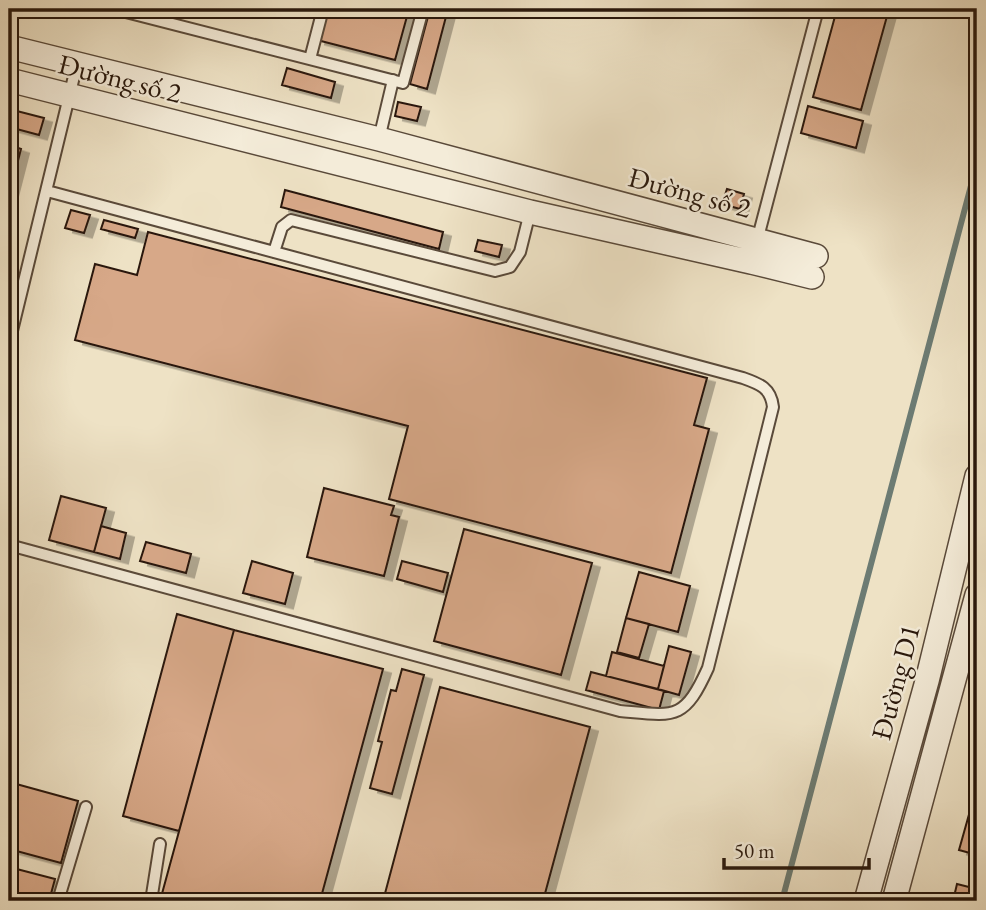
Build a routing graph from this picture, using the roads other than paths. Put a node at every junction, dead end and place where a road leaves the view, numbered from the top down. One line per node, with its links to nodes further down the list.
1 (114, 9): 6 (lane)
2 (323, 9): 6 (lane)
3 (424, 9): 9 (lane)
4 (818, 9): 15 (lane)
5 (9, 47): 7 (street, Đường số 2)
6 (310, 59): 9 (lane)
7 (77, 64): 10 (lane); 11 (street, Đường số 2)
8 (9, 80): 10 (street, Đường số 2)
9 (393, 80): 11 (lane)
10 (70, 96): 12 (lane); 13 (street, Đường số 2)
11 (379, 139): 15 (street, Đường số 2)
12 (47, 191): 14 (lane); 17 (lane)
13 (530, 212): 14 (lane); 15 (street, Đường số 2)
14 (274, 252): 19 (lane)
15 (754, 252): 16 (street)
16 (814, 267)
17 (9, 343)
18 (977, 476): 21 (street, Đường D1)
19 (9, 545)
20 (977, 595): 22 (street, Đường D1)
21 (927, 681): 22 (street); 27 (street, Đường D1)
22 (953, 690): 28 (street, Đường D1)
23 (86, 807): 25 (lane)
24 (160, 844): 26 (lane)
25 (58, 901)
26 (151, 901)
27 (866, 901)
28 (894, 901)

